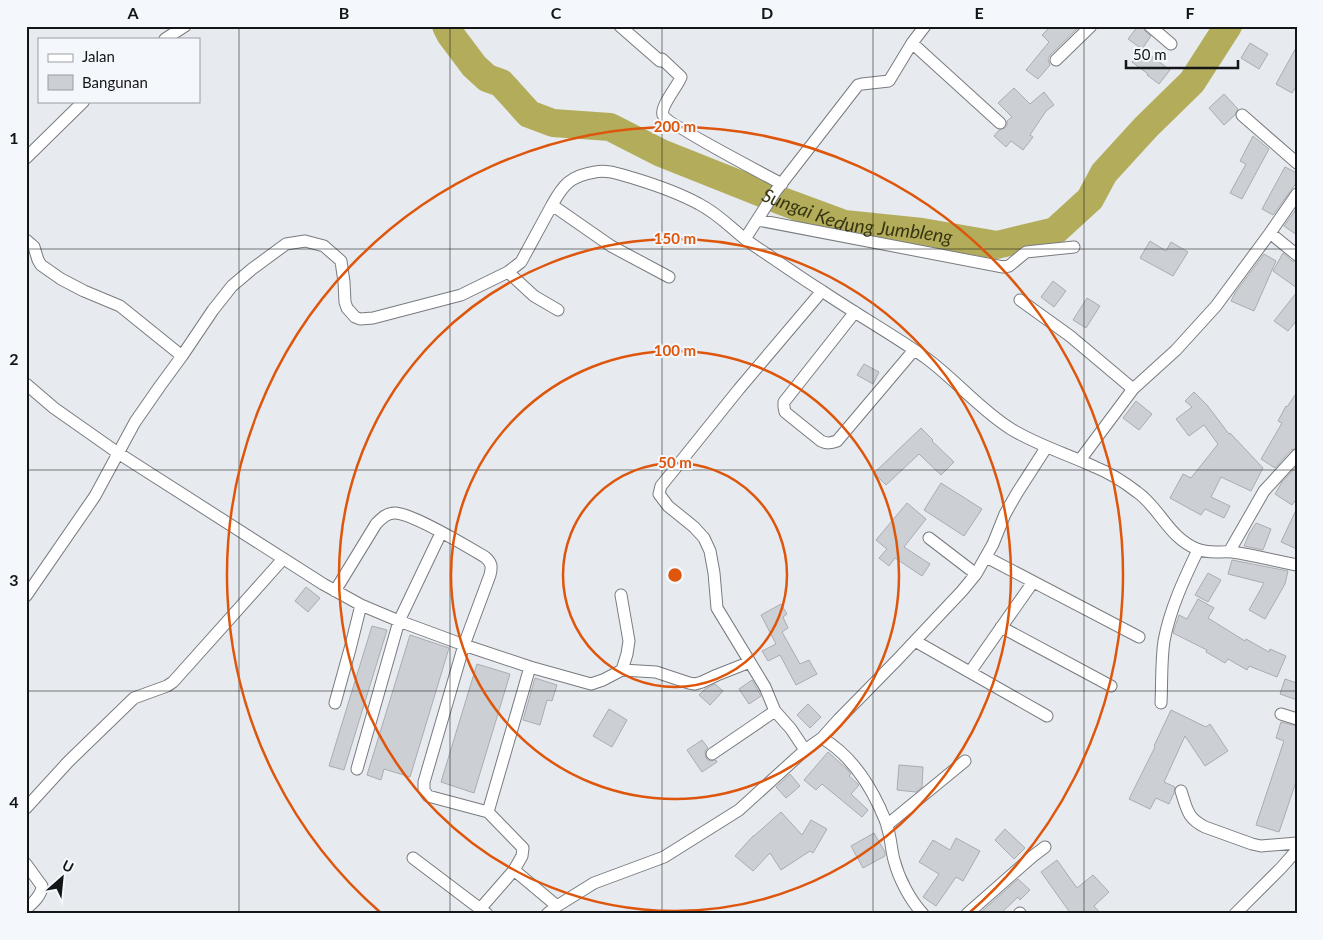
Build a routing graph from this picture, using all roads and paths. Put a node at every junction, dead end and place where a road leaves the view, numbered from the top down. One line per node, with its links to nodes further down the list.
1 (185, 26): 6 (street)
2 (620, 26): 15 (street)
3 (925, 26): 7 (street)
4 (1091, 26): 9 (street)
5 (1150, 26): 8 (street)
6 (167, 38)
7 (912, 43): 12 (street); 15 (street)
8 (1171, 44)
9 (1056, 60)
10 (83, 102): 13 (street)
11 (1242, 115): 14 (street)
12 (1000, 124)
13 (26, 158)
14 (1297, 163)
15 (778, 188): 18 (street)
16 (1297, 194): 19 (street)
17 (552, 205): 20 (street); 24 (street); 25 (street)
18 (760, 217): 20 (street); 22 (street)
19 (1270, 233): 23 (street); 33 (street)
20 (745, 239): 26 (street)
21 (26, 240): 31 (street)
22 (1074, 247)
23 (1297, 255)
24 (508, 272): 28 (street); 31 (street)
25 (669, 276)
26 (822, 291): 29 (street); 56 (street)
27 (1020, 300): 33 (street)
28 (558, 310)
29 (855, 312): 30 (street); 30 (street)
30 (914, 350): 34 (street)
31 (182, 356): 35 (street)
32 (26, 384): 35 (street)
33 (1133, 389): 37 (street)
34 (1045, 447): 37 (street); 42 (street)
35 (118, 453): 43 (street); 49 (street)
36 (1297, 455): 41 (street)
37 (1080, 460): 40 (street)
38 (441, 532): 47 (street); 51 (street); 55 (street)
39 (929, 538): 45 (street)
40 (1198, 550): 41 (street); 62 (street)
41 (1229, 552): 44 (street)
42 (986, 557): 45 (street); 46 (street)
43 (283, 559): 47 (street); 73 (street)
44 (1297, 565)
45 (976, 574): 54 (street)
46 (1033, 582): 52 (street); 53 (street)
47 (335, 591): 50 (street)
48 (621, 595): 58 (street)
49 (26, 596)
50 (361, 605): 51 (street); 61 (street)
51 (399, 621): 55 (street); 71 (street)
52 (1001, 627): 59 (street); 60 (street)
53 (1139, 637)
54 (915, 641): 59 (street); 67 (street)
55 (464, 645): 57 (street); 74 (street)
56 (750, 662): 58 (street); 63 (street)
57 (530, 667): 58 (street); 74 (street)
58 (622, 670)
59 (970, 672): 65 (street)
60 (1111, 686)
61 (335, 703)
62 (1161, 703)
63 (775, 711): 68 (street); 69 (street)
64 (1281, 714): 66 (street)
65 (1047, 716)
66 (1297, 719)
67 (822, 738): 68 (street); 75 (street)
68 (805, 750): 82 (street)
69 (712, 754)
70 (965, 761): 75 (street)
71 (357, 769)
72 (1181, 791): 76 (street)
73 (26, 808)
74 (488, 812): 81 (street)
75 (887, 825): 86 (street)
76 (1297, 844)
77 (1045, 848): 87 (street)
78 (1297, 850): 88 (street)
79 (413, 858): 84 (street)
80 (26, 864): 83 (street)
81 (514, 870): 82 (street); 84 (street)
82 (557, 906): 85 (street)
83 (26, 909)
84 (483, 911)
85 (547, 914)
86 (923, 914)
87 (967, 914)
88 (1235, 914)

